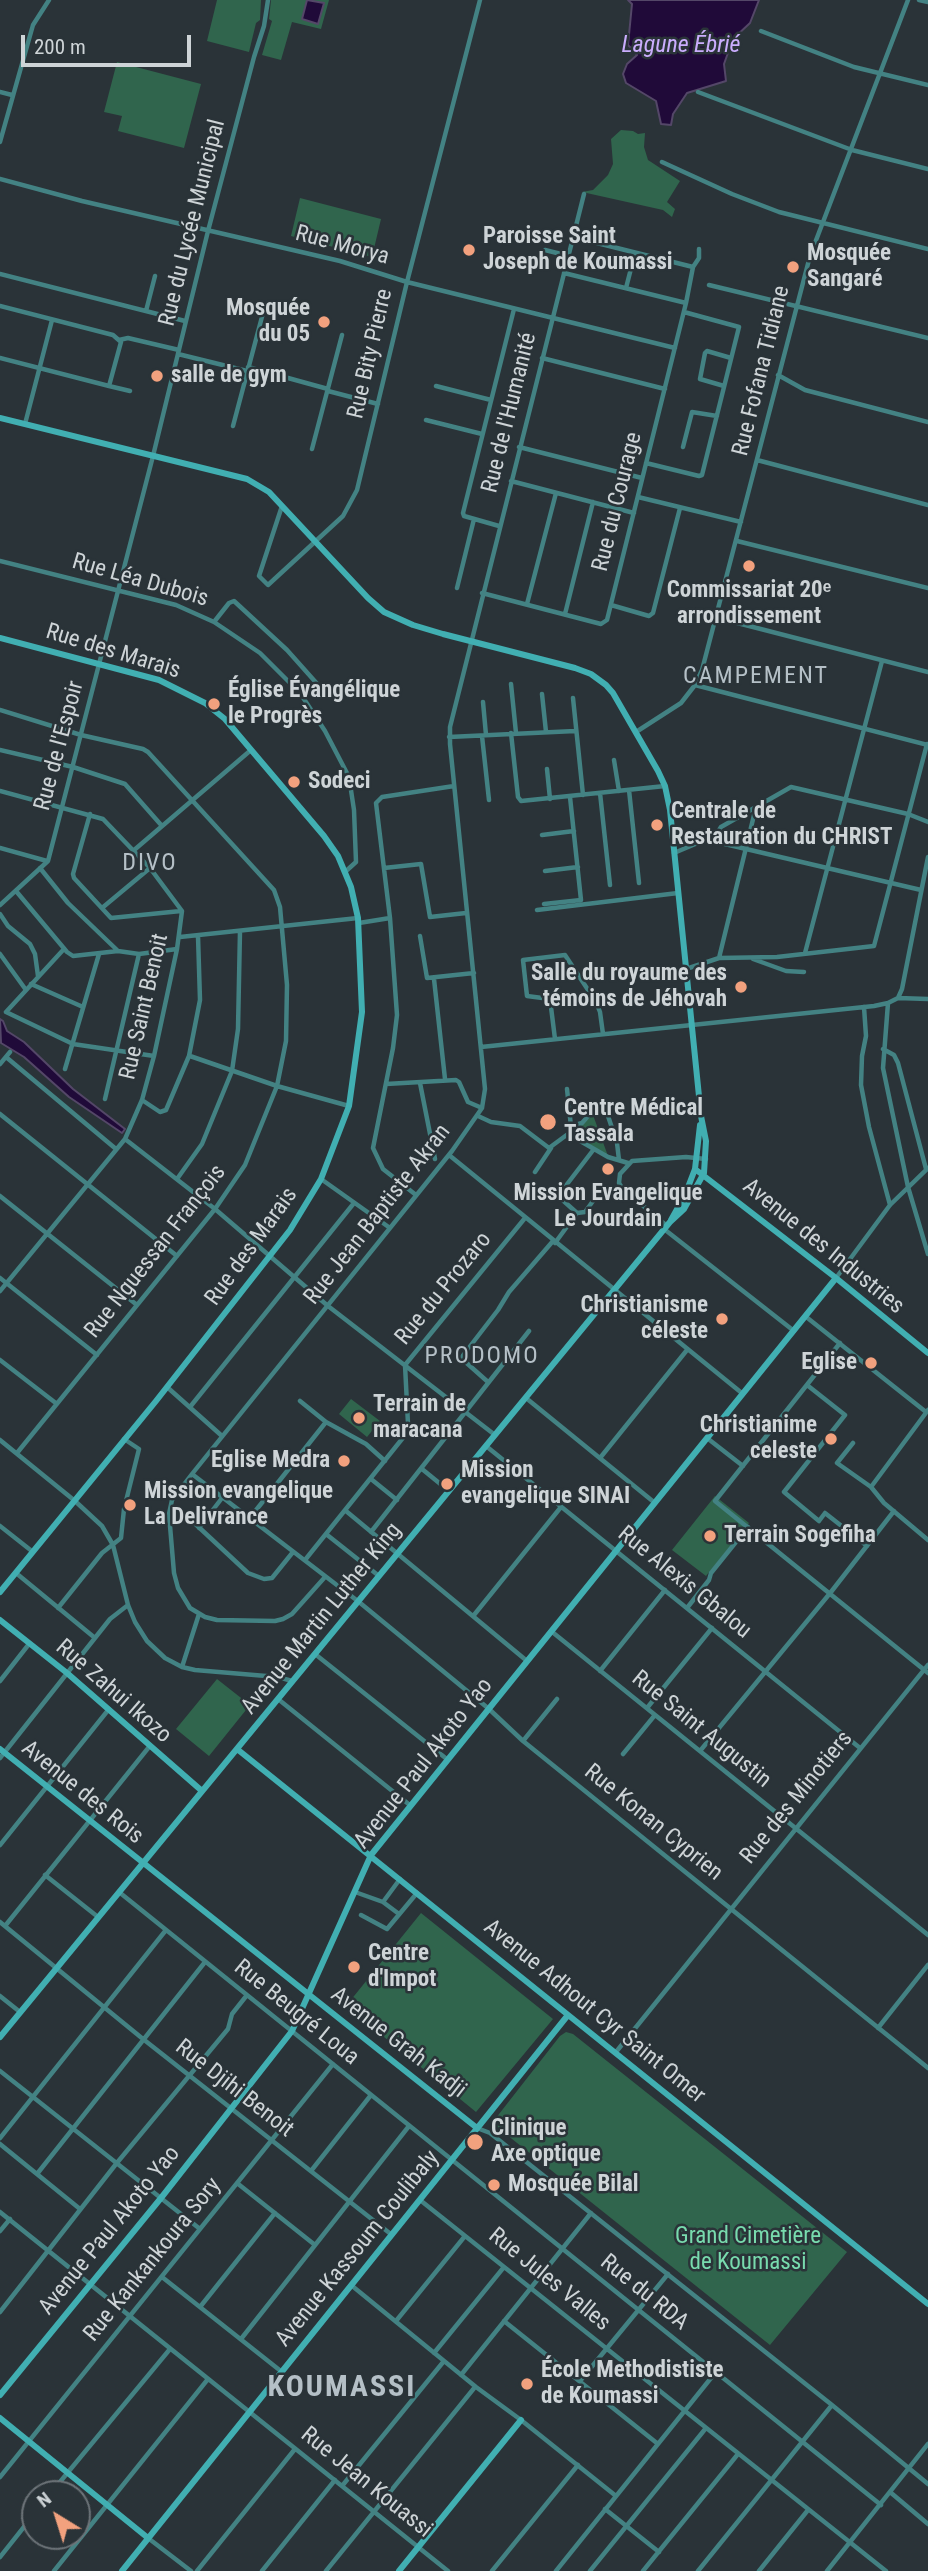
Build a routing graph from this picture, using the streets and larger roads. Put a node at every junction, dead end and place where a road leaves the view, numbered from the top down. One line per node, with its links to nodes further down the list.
1 (49, 0): 12 (street)
2 (268, 0): 20 (street, Rue du Lycée Municipal)
3 (480, 0): 31 (street, Rue Bity Pierre)
4 (907, 0): 8 (street, Rue Fofana Tidiane)
5 (919, 0): 6 (street)
6 (928, 2)
7 (761, 31): 8 (street)
8 (882, 74): 9 (street); 14 (street, Rue Fofana Tidiane)
9 (928, 85)
10 (0, 92): 12 (street)
11 (698, 92): 14 (street)
12 (12, 95): 13 (street)
13 (0, 142)
14 (852, 150): 16 (street); 19 (street, Rue Fofana Tidiane)
15 (662, 162): 19 (street)
16 (928, 169)
17 (0, 179): 20 (street, Rue Morya)
18 (584, 194): 21 (street, Rue de l'Humanité)
19 (821, 223): 24 (street); 36 (street, Rue Fofana Tidiane)
20 (208, 231): 31 (street, Rue Morya); 43 (street, Rue du Lycée Municipal)
21 (573, 237): 25 (street); 26 (street, Rue de l'Humanité)
22 (699, 249): 27 (street, Rue du Courage)
23 (545, 250): 26 (street)
24 (928, 250)
25 (635, 253): 27 (street); 33 (street)
26 (569, 256): 28 (street, Rue de l'Humanité)
27 (693, 267): 34 (street, Rue du Courage)
28 (564, 273): 33 (street); 41 (street, Rue de l'Humanité)
29 (0, 274): 38 (street)
30 (155, 276): 38 (street)
31 (407, 282): 37 (street, Rue Morya); 62 (street, Rue Bity Pierre)
32 (709, 285): 36 (street)
33 (626, 288): 34 (street)
34 (686, 303): 39 (street, Rue du Courage)
35 (0, 306): 42 (street)
36 (796, 306): 45 (street); 54 (street, Rue Fofana Tidiane)
37 (514, 309): 41 (street, Rue Morya); 61 (street)
38 (146, 311): 43 (street)
39 (684, 312): 47 (street, Rue du Courage); 51 (street)
40 (263, 313): 53 (street)
41 (553, 318): 47 (street, Rue Morya); 50 (street, Rue de l'Humanité)
42 (52, 320): 46 (street); 52 (street)
43 (185, 321): 48 (street, Rue du Lycée Municipal)
44 (342, 335): 59 (street)
45 (928, 338)
46 (119, 340): 48 (street); 55 (street)
47 (675, 348): 58 (street, Rue du Courage)
48 (178, 352): 53 (street); 73 (street, Rue du Lycée Municipal)
49 (0, 358): 52 (street)
50 (542, 358): 58 (street); 70 (street, Rue de l'Humanité)
51 (731, 358): 57 (street); 57 (street)
52 (40, 368): 55 (street); 67 (street)
53 (248, 369): 59 (street); 68 (street)
54 (778, 375): 66 (street); 74 (street, Rue Fofana Tidiane)
55 (109, 386): 60 (street)
56 (436, 386): 61 (street)
57 (724, 386): 63 (street)
58 (665, 389): 75 (street, Rue du Courage)
59 (328, 390): 62 (street); 72 (street)
60 (130, 391)
61 (491, 400): 69 (street)
62 (378, 404): 89 (street, Rue Bity Pierre)
63 (717, 416): 71 (street); 75 (street)
64 (0, 418): 67 (street, Avenue Martin Luther King)
65 (426, 420): 69 (street)
66 (928, 422)
67 (25, 424): 73 (street, Avenue Martin Luther King)
68 (233, 426)
69 (482, 434): 85 (street)
70 (519, 447): 76 (street); 77 (street, Rue de l'Humanité)
71 (683, 447)
72 (313, 449)
73 (153, 456): 81 (street, Avenue Martin Luther King); 93 (street, Rue de l'Espoir)
74 (757, 460): 82 (street); 86 (street, Rue Fofana Tidiane)
75 (646, 463): 76 (street, Rue du Courage)
76 (642, 478): 79 (street, Rue du Courage)
77 (511, 481): 78 (street); 87 (street, Rue de l'Humanité)
78 (556, 493): 80 (street); 95 (street)
79 (638, 497): 83 (street); 84 (street, Rue du Courage)
80 (593, 502): 84 (street); 97 (street)
81 (282, 505): 89 (street, Avenue Martin Luther King); 89 (street, Rue Bity Pierre)
82 (928, 505)
83 (680, 508): 86 (street); 96 (street)
84 (634, 513): 96 (street, Rue du Courage)
85 (474, 519): 87 (street); 91 (street)
86 (741, 522): 88 (street, Rue Fofana Tidiane)
87 (499, 526): 94 (street, Rue de l'Humanité)
88 (737, 541): 92 (street); 98 (street, Rue Fofana Tidiane)
89 (317, 542): 101 (street, Avenue Martin Luther King)
90 (0, 561): 93 (street, Rue Léa Dubois)
91 (457, 588)
92 (928, 588)
93 (118, 590): 99 (street, Rue Léa Dubois); 103 (street, Rue de l'Espoir)
94 (482, 593): 95 (street, Rue du Courage); 101 (street, Rue de l'Humanité)
95 (527, 604): 97 (street, Rue du Courage)
96 (611, 605): 97 (street, Rue du Courage)
97 (565, 614)
98 (718, 618): 102 (street); 106 (street, Rue Fofana Tidiane)
99 (214, 622): 108 (street); 159 (street, Rue Léa Dubois)
100 (0, 638): 103 (street, Rue des Marais)
101 (470, 641): 115 (street, Avenue Martin Luther King); 119 (street, Rue Jean Baptiste Akran)
102 (883, 661): 104 (street); 112 (street)
103 (100, 663): 117 (street, Rue de l'Espoir); 122 (street, Rue des Marais)
104 (928, 672)
105 (511, 684): 116 (street)
106 (695, 685): 112 (street); 115 (street, Rue Fofana Tidiane)
107 (541, 694): 113 (street)
108 (328, 696)
109 (573, 698): 114 (street)
110 (483, 702): 118 (street)
111 (0, 710): 117 (street, Rue Nguessan François)
112 (864, 729): 120 (street); 137 (street)
113 (546, 732): 114 (street); 116 (street)
114 (575, 732): 132 (street)
115 (636, 732): 127 (street, Avenue Martin Luther King)
116 (513, 733): 118 (street); 134 (street)
117 (81, 735): 124 (street, Rue de l'Espoir); 135 (street, Rue Nguessan François)
118 (484, 735): 119 (street); 136 (street)
119 (449, 737): 126 (street, Rue Jean Baptiste Akran)
120 (927, 745): 141 (street)
121 (0, 750): 124 (street)
122 (251, 750): 135 (street); 159 (street, Rue des Marais)
123 (614, 760): 130 (street)
124 (73, 767): 138 (street, Rue de l'Espoir); 143 (street)
125 (547, 769): 134 (street)
126 (454, 786): 156 (street); 171 (street, Rue Jean Baptiste Akran)
127 (665, 786): 128 (street); 150 (street, Avenue Martin Luther King)
128 (629, 790): 130 (street); 161 (street)
129 (0, 791): 138 (street, Rue Saint Benoit)
130 (619, 791): 131 (street)
131 (600, 793): 132 (street); 162 (street)
132 (583, 795): 133 (street)
133 (570, 797): 134 (street); 144 (street)
134 (550, 799)
135 (193, 800): 143 (street); 175 (street, Rue Nguessan François)
136 (489, 800)
137 (847, 800): 139 (street); 141 (street); 157 (street)
138 (61, 807): 140 (street, Rue Saint Benoit); 152 (street, Rue de l'Espoir)
139 (756, 807): 146 (street); 148 (street)
140 (90, 814): 149 (street, Rue Saint Benoit); 168 (street)
141 (908, 814): 142 (street); 160 (street)
142 (928, 822)
143 (162, 826): 149 (street)
144 (574, 831): 145 (street); 153 (street)
145 (542, 835)
146 (712, 841): 148 (street); 150 (street)
147 (0, 848): 152 (street)
148 (746, 848): 157 (street); 188 (street)
149 (133, 851): 155 (street, Rue Saint Benoit)
150 (674, 853): 165 (street, Avenue Martin Luther King)
151 (928, 857): 163 (street)
152 (48, 861): 154 (street)
153 (578, 867): 158 (street); 166 (street)
154 (40, 868): 164 (street); 182 (street)
155 (150, 868): 168 (street); 170 (street, Rue Saint Benoit)
156 (384, 868): 171 (street); 173 (street)
157 (828, 868): 160 (street); 183 (street)
158 (545, 871)
159 (345, 872): 174 (street, Rue des Marais)
160 (890, 882): 163 (street); 183 (street)
161 (639, 883)
162 (610, 885)
163 (921, 890): 196 (street)
164 (16, 891): 167 (street); 180 (street)
165 (678, 893): 169 (street); 189 (street, Avenue Martin Luther King)
166 (544, 904)
167 (0, 905)
168 (102, 908): 170 (street)
169 (537, 909)
170 (182, 911): 179 (street, Rue Saint Benoit)
171 (466, 913): 191 (street, Rue Jean Baptiste Akran)
172 (0, 914): 192 (street)
173 (390, 918): 174 (street); 215 (street)
174 (358, 920): 175 (street); 220 (street, Rue des Marais)
175 (283, 928): 176 (street); 216 (street, Rue Nguessan François)
176 (240, 931): 177 (street); 212 (street)
177 (198, 936): 179 (street); 209 (street)
178 (420, 936): 193 (street)
179 (180, 937): 181 (street, Rue Saint Benoit)
180 (64, 949): 185 (street); 192 (street)
181 (177, 949): 186 (street); 208 (street, Rue Saint Benoit)
182 (118, 951): 185 (street); 186 (street)
183 (805, 953): 187 (street)
184 (0, 954): 195 (street)
185 (99, 954): 199 (street)
186 (139, 954): 207 (street)
187 (749, 957): 188 (street); 190 (street)
188 (719, 958): 189 (street)
189 (687, 968): 201 (street, Avenue Martin Luther King)
190 (804, 972)
191 (474, 973): 193 (street); 205 (street, Rue Jean Baptiste Akran)
192 (38, 977): 194 (street)
193 (435, 979): 213 (street)
194 (31, 984): 195 (street); 199 (street)
195 (26, 990): 204 (street)
196 (898, 998): 197 (street); 198 (street)
197 (928, 999)
198 (888, 1003): 200 (street); 206 (street)
199 (83, 1007): 204 (street)
200 (864, 1007): 201 (street); 249 (street)
201 (692, 1026): 202 (street); 224 (street, Avenue Martin Luther King)
202 (603, 1034): 203 (street); 203 (street)
203 (555, 1040): 205 (street)
204 (73, 1044): 207 (street); 211 (street)
205 (481, 1047): 221 (street, Rue Jean Baptiste Akran)
206 (883, 1048): 238 (street); 244 (street)
207 (116, 1051): 208 (street); 218 (street)
208 (154, 1056): 219 (street, Rue Saint Benoit)
209 (189, 1056): 212 (street); 219 (street)
210 (0, 1064): 229 (street)
211 (65, 1069)
212 (232, 1070): 216 (street); 242 (street)
213 (445, 1079): 214 (street); 221 (street)
214 (420, 1083): 215 (street); 233 (street)
215 (386, 1084): 246 (street)
216 (277, 1086): 220 (street); 250 (street, Rue Nguessan François)
217 (567, 1089): 225 (street)
218 (105, 1098)
219 (142, 1101): 227 (street, Rue Saint Benoit)
220 (349, 1106): 241 (street, Rue des Marais)
221 (482, 1108): 223 (street, Rue Jean Baptiste Akran)
222 (0, 1114): 243 (street)
223 (478, 1115): 228 (street); 231 (street, Rue Jean Baptiste Akran)
224 (701, 1116): 232 (street, Avenue Martin Luther King); 234 (street, Avenue Martin Luther King)
225 (572, 1126): 226 (street); 235 (street)
226 (572, 1136): 228 (street); 230 (street)
227 (125, 1139): 229 (street, Rue Saint Benoit); 242 (street)
228 (551, 1148): 239 (street)
229 (116, 1149): 243 (street, Rue Saint Benoit)
230 (594, 1149): 235 (street); 251 (street)
231 (449, 1155): 246 (street, Rue Jean Baptiste Akran); 252 (street)
232 (697, 1157): 234 (street); 236 (street); 237 (street, Avenue Martin Luther King)
233 (436, 1159)
234 (706, 1159): 240 (street, Avenue Martin Luther King)
235 (619, 1160): 236 (street)
236 (628, 1163): 253 (street)
237 (695, 1169): 240 (street, Avenue des Industries); 253 (street, Avenue Martin Luther King)
238 (927, 1169): 244 (street)
239 (535, 1172)
240 (704, 1173): 253 (street, Avenue Martin Luther King); 261 (street, Avenue des Industries)
241 (321, 1178): 248 (street); 259 (street, Rue des Marais)
242 (177, 1179): 250 (street)
243 (86, 1184): 255 (street, Rue Saint Benoit); 258 (street)
244 (908, 1187): 249 (street); 257 (street)
245 (601, 1190): 251 (street)
246 (416, 1195): 254 (street, Rue Jean Baptiste Akran)
247 (0, 1196): 255 (street)
248 (354, 1203): 254 (street); 262 (street)
249 (890, 1205): 261 (street)
250 (215, 1209): 258 (street, Rue Nguessan François); 259 (street)
251 (577, 1213): 256 (street)
252 (525, 1218): 256 (street); 276 (street, Rue du Prozaro)
253 (667, 1226): 264 (street, Avenue Martin Luther King); 270 (street)
254 (390, 1228): 267 (street, Rue Jean Baptiste Akran)
255 (46, 1232): 263 (street, Rue Saint Benoit); 266 (street)
256 (554, 1242): 264 (street); 277 (street)
257 (928, 1254)
258 (177, 1256): 266 (street, Rue Nguessan François)
259 (270, 1256): 262 (street); 279 (street, Rue des Marais)
260 (0, 1278): 263 (street)
261 (836, 1278): 268 (street, Avenue Paul Akoto Yao); 273 (street, Avenue des Industries)
262 (296, 1279): 267 (street); 284 (street)
263 (6, 1283): 265 (street, Rue Saint Benoit); 274 (street)
264 (615, 1290): 272 (street); 281 (street, Avenue Martin Luther King)
265 (0, 1291)
266 (137, 1305): 274 (street, Rue Nguessan François)
267 (328, 1306): 276 (street); 289 (street, Rue Jean Baptiste Akran)
268 (805, 1316): 270 (street, Avenue Paul Akoto Yao); 271 (street)
269 (529, 1331): 277 (street)
270 (793, 1331): 280 (street, Avenue Paul Akoto Yao)
271 (840, 1343): 278 (street); 285 (street)
272 (687, 1350): 280 (street); 296 (street)
273 (928, 1353)
274 (97, 1355): 283 (street, Rue Nguessan François)
275 (0, 1360): 283 (street)
276 (405, 1365): 286 (street); 297 (street, Rue du Prozaro)
277 (488, 1382): 286 (street)
278 (807, 1384): 298 (street); 320 (street)
279 (167, 1387): 284 (street); 291 (street, Rue des Marais)
280 (743, 1394): 290 (street, Avenue Paul Akoto Yao)
281 (526, 1398): 288 (street, Avenue Martin Luther King); 296 (street)
282 (300, 1401): 287 (street)
283 (57, 1404): 295 (street, Rue Nguessan François)
284 (191, 1407): 289 (street)
285 (927, 1411): 302 (street)
286 (465, 1412): 288 (street); 299 (street)
287 (326, 1422): 297 (street); 312 (street)
288 (495, 1435): 294 (street, Avenue Martin Luther King)
289 (222, 1436): 300 (street, Rue Jean Baptiste Akran)
290 (707, 1438): 298 (street); 307 (street, Avenue Paul Akoto Yao)
291 (124, 1439): 306 (street, Rue des Marais); 319 (street)
292 (0, 1440): 295 (street)
293 (853, 1443): 302 (street)
294 (486, 1446): 303 (street, Avenue Martin Luther King); 308 (street, Rue Alexis Gbalou)
295 (17, 1453): 306 (street)
296 (600, 1458): 307 (street)
297 (385, 1461): 301 (street, Rue du Prozaro)
298 (743, 1466): 314 (street)
299 (422, 1469): 303 (street); 305 (street)
300 (192, 1474): 304 (street, Rue Konan Cyprien); 309 (street, Rue Jean Baptiste Akran)
301 (370, 1479): 305 (street); 310 (street, Rue du Prozaro)
302 (872, 1488): 311 (street)
303 (449, 1491): 324 (street, Avenue Martin Luther King)
304 (222, 1498): 312 (street, Rue Konan Cyprien); 315 (street)
305 (397, 1500): 316 (street)
306 (75, 1501): 319 (street); 322 (street, Rue des Marais)
307 (655, 1503): 321 (street, Avenue Paul Akoto Yao)
308 (561, 1507): 321 (street, Rue Alexis Gbalou); 337 (street)
309 (170, 1510): 315 (street); 336 (street)
310 (346, 1511): 316 (street); 317 (street, Rue du Prozaro)
311 (894, 1511): 318 (street); 320 (street)
312 (249, 1519): 323 (street, Rue Konan Cyprien)
313 (0, 1526): 322 (street)
314 (748, 1527): 331 (street); 335 (street)
315 (199, 1528): 323 (street)
316 (371, 1532): 324 (street)
317 (326, 1534): 325 (street, Rue du Prozaro); 327 (street)
318 (928, 1540)
319 (113, 1545): 333 (street); 334 (street)
320 (867, 1546): 331 (street)
321 (616, 1551): 329 (street, Rue Alexis Gbalou); 340 (street, Avenue Paul Akoto Yao)
322 (33, 1552): 326 (street, Rue des Marais)
323 (293, 1552): 325 (street, Rue Konan Cyprien)
324 (398, 1554): 327 (street, Avenue Martin Luther King); 337 (street)
325 (305, 1560): 328 (street, Rue Konan Cyprien)
326 (16, 1573): 330 (street, Rue des Marais); 334 (street)
327 (379, 1576): 332 (street, Avenue Martin Luther King)
328 (325, 1577): 332 (street, Rue Konan Cyprien); 336 (street)
329 (665, 1590): 335 (street, Rue Alexis Gbalou); 347 (street)
330 (0, 1592)
331 (831, 1592): 346 (street); 348 (street)
332 (359, 1602): 343 (street, Avenue Martin Luther King); 356 (street, Rue Konan Cyprien)
333 (128, 1605): 341 (street); 345 (street)
334 (58, 1608): 341 (street)
335 (687, 1608): 339 (street, Rue Alexis Gbalou)
336 (199, 1614): 345 (street)
337 (474, 1615): 344 (street)
338 (0, 1620): 342 (street, Rue Zahui Ikozo)
339 (712, 1628): 348 (street, Rue Alexis Gbalou); 354 (street)
340 (551, 1631): 344 (street, Avenue Paul Akoto Yao); 347 (street, Rue Saint Augustin)
341 (95, 1638): 349 (street)
342 (29, 1644): 349 (street, Rue Zahui Ikozo); 350 (street)
343 (316, 1654): 351 (street, Avenue Martin Luther King); 365 (street)
344 (527, 1661): 356 (street, Avenue Paul Akoto Yao)
345 (182, 1667): 351 (street)
346 (927, 1669): 360 (street, Rue des Minotiers)
347 (600, 1671): 354 (street, Rue Saint Augustin)
348 (765, 1671): 360 (street, Rue Alexis Gbalou); 362 (street)
349 (67, 1673): 355 (street, Rue Zahui Ikozo); 363 (street)
350 (0, 1681)
351 (292, 1681): 352 (street, Avenue Martin Luther King)
352 (278, 1699): 361 (street, Avenue Martin Luther King); 368 (street)
353 (557, 1699): 358 (street)
354 (647, 1708): 357 (street, Rue Saint Augustin)
355 (109, 1709): 359 (street, Rue Zahui Ikozo); 366 (street)
356 (489, 1709): 358 (street, Rue Konan Cyprien); 365 (street, Avenue Paul Akoto Yao)
357 (655, 1715): 362 (street, Rue Saint Augustin); 364 (street)
358 (523, 1741): 380 (street, Rue Konan Cyprien)
359 (149, 1747): 367 (street, Rue Zahui Ikozo); 369 (street)
360 (860, 1748): 370 (street, Rue des Minotiers)
361 (237, 1749): 367 (street, Avenue Martin Luther King); 372 (street, Avenue Adhout Cyr Saint Omer)
362 (700, 1751): 370 (street, Rue Saint Augustin)
363 (1, 1753): 366 (street, Avenue des Rois)
364 (624, 1754)
365 (448, 1760): 368 (street, Avenue Paul Akoto Yao)
366 (47, 1786): 369 (street, Avenue des Rois); 371 (street)
367 (202, 1791): 373 (street, Avenue Martin Luther King)
368 (411, 1806): 372 (street, Avenue Paul Akoto Yao)
369 (90, 1821): 373 (street, Avenue des Rois); 374 (street)
370 (796, 1829): 380 (street, Rue des Minotiers); 386 (street, Rue Saint Augustin)
371 (0, 1844)
372 (371, 1856): 375 (street, Avenue Adhout Cyr Saint Omer); 377 (street, Avenue Paul Akoto Yao)
373 (143, 1864): 376 (street, Avenue Martin Luther King); 391 (street, Avenue Grah Kadji)
374 (45, 1875): 383 (street); 384 (street)
375 (400, 1879): 378 (street, Avenue Adhout Cyr Saint Omer); 379 (street)
376 (119, 1892): 383 (street, Avenue Martin Luther King); 385 (street, Rue Beugré Loua)
377 (355, 1892): 379 (street); 391 (street, Avenue Paul Akoto Yao)
378 (417, 1892): 382 (street); 395 (street, Avenue Adhout Cyr Saint Omer)
379 (383, 1902): 382 (street)
380 (730, 1909): 396 (street, Rue Konan Cyprien); 400 (street, Rue des Minotiers)
381 (361, 1914): 382 (street)
382 (399, 1914)
383 (98, 1917): 389 (street, Avenue Martin Luther King)
384 (2, 1924): 389 (street, Rue Djihi Benoit)
385 (166, 1930): 387 (street, Rue Beugré Loua); 393 (street)
386 (928, 1935)
387 (205, 1962): 390 (street, Rue Beugré Loua); 399 (street)
388 (928, 1965): 396 (street)
389 (57, 1968): 393 (street, Rue Djihi Benoit); 394 (street, Avenue Martin Luther King)
390 (247, 1995): 397 (street, Rue Beugré Loua); 404 (street)
391 (309, 1995): 397 (street, Avenue Paul Akoto Yao); 410 (street, Avenue Grah Kadji)
392 (0, 1996): 394 (street)
393 (105, 2007): 399 (street, Rue Djihi Benoit); 406 (street)
394 (20, 2012): 398 (street, Avenue Martin Luther King)
395 (568, 2015): 400 (street, Avenue Adhout Cyr Saint Omer); 410 (street, Avenue Kassoum Coulibaly)
396 (878, 2028): 402 (street, Rue Konan Cyprien)
397 (292, 2031): 401 (street, Rue Beugré Loua); 407 (street, Avenue Paul Akoto Yao)
398 (0, 2037)
399 (143, 2039): 404 (street, Rue Djihi Benoit); 409 (street)
400 (616, 2052): 440 (street, Avenue Adhout Cyr Saint Omer)
401 (333, 2064): 405 (street, Rue Beugré Loua); 412 (street, Rue Kankankoura Sory)
402 (928, 2068)
403 (0, 2071): 406 (street)
404 (189, 2075): 407 (street, Rue Djihi Benoit); 415 (street)
405 (371, 2095): 408 (street, Rue Beugré Loua); 416 (street)
406 (32, 2097): 409 (street); 411 (street)
407 (230, 2108): 412 (street, Rue Djihi Benoit); 419 (street, Avenue Paul Akoto Yao)
408 (409, 2126): 414 (street, Rue Beugré Loua); 421 (street)
409 (72, 2128): 415 (street); 417 (street)
410 (477, 2128): 414 (street, Avenue Kassoum Coulibaly); 425 (street, Avenue Grah Kadji)
411 (0, 2138)
412 (271, 2140): 416 (street, Rue Djihi Benoit); 418 (street, Rue Kankankoura Sory)
413 (0, 2144): 417 (street)
414 (452, 2160): 420 (street, Avenue Kassoum Coulibaly); 432 (street, Rue du RDA)
415 (116, 2164): 419 (street); 422 (street)
416 (311, 2171): 421 (street, Rue Djihi Benoit)
417 (37, 2174): 422 (street)
418 (237, 2183): 424 (street); 427 (street, Rue Kankankoura Sory)
419 (161, 2198): 427 (street); 437 (street, Avenue Paul Akoto Yao)
420 (420, 2200): 429 (street, Avenue Kassoum Coulibaly); 430 (street, Rue Jules Valles)
421 (349, 2202): 429 (street, Rue Djihi Benoit); 431 (street)
422 (80, 2209): 433 (street)
423 (0, 2212): 426 (street, Rue Jean Kouassi)
424 (275, 2213): 431 (street); 441 (street)
425 (591, 2213): 432 (street); 435 (street, Avenue Grah Kadji)
426 (9, 2219): 428 (street); 433 (street, Rue Jean Kouassi)
427 (200, 2229): 436 (street, Rue Kankankoura Sory)
428 (0, 2231)
429 (392, 2235): 438 (street, Avenue Kassoum Coulibaly)
430 (465, 2236): 434 (street, Rue Jules Valles); 445 (street)
431 (315, 2245): 447 (street)
432 (562, 2249): 439 (street); 442 (street, Rue du RDA)
433 (49, 2251): 437 (street, Rue Jean Kouassi); 443 (street)
434 (503, 2267): 439 (street, Rue Jules Valles); 450 (street)
435 (668, 2274): 442 (street); 459 (street, Avenue Grah Kadji)
436 (162, 2276): 441 (street); 444 (street, Rue Kankankoura Sory)
437 (89, 2283): 444 (street, Rue Jean Kouassi); 458 (street, Avenue Paul Akoto Yao)
438 (351, 2285): 445 (street); 452 (street, Avenue Kassoum Coulibaly)
439 (530, 2288): 446 (street); 449 (street, Rue Jules Valles)
440 (927, 2302)
441 (200, 2307): 447 (street)
442 (638, 2311): 449 (street); 453 (street, Rue du RDA)
443 (0, 2312)
444 (130, 2316): 448 (street, Rue Jean Kouassi); 465 (street, Rue Kankankoura Sory)
445 (396, 2321): 450 (street)
446 (504, 2321): 454 (street); 456 (street)
447 (241, 2339): 452 (street)
448 (170, 2349): 455 (street, Rue Jean Kouassi); 473 (street)
449 (607, 2349): 456 (street); 460 (street, Rue Jules Valles)
450 (435, 2353): 451 (street)
451 (443, 2361): 454 (street); 479 (street)
452 (282, 2372): 461 (street, Avenue Kassoum Coulibaly)
453 (716, 2373): 460 (street); 466 (street, Rue du RDA)
454 (461, 2375): 457 (street)
455 (208, 2379): 461 (street, Rue Jean Kouassi); 483 (street)
456 (580, 2381): 467 (street)
457 (475, 2387): 463 (street); 486 (street)
458 (0, 2395)
459 (832, 2405): 466 (street); 472 (street, Avenue Grah Kadji)
460 (685, 2411): 464 (street, Rue Jules Valles); 467 (street)
461 (250, 2412): 469 (street, Rue Jean Kouassi); 490 (street, Avenue Kassoum Coulibaly)
462 (0, 2418): 465 (street)
463 (521, 2420): 471 (street); 492 (street)
464 (706, 2428): 470 (street, Rue Jules Valles); 488 (street)
465 (29, 2441): 473 (street); 474 (street, Rue Kankankoura Sory)
466 (802, 2442): 477 (street); 482 (street, Rue du RDA)
467 (658, 2444): 481 (street)
468 (928, 2444): 472 (street)
469 (295, 2449): 476 (street, Rue Jean Kouassi); 499 (street)
470 (738, 2454): 477 (street, Rue Jules Valles); 493 (street)
471 (578, 2465): 481 (street); 504 (street)
472 (909, 2468): 478 (street, Avenue Grah Kadji); 480 (street)
473 (67, 2474): 475 (street); 483 (street)
474 (0, 2477)
475 (62, 2480)
476 (335, 2480): 479 (street, Rue Jean Kouassi); 500 (street)
477 (771, 2480): 485 (street, Rue Jules Valles); 495 (street)
478 (928, 2484)
479 (342, 2486): 486 (street, Rue Jean Kouassi)
480 (890, 2493): 482 (street); 487 (street)
481 (616, 2496): 484 (street)
482 (881, 2505): 491 (street)
483 (107, 2506): 490 (street); 496 (street)
484 (605, 2509): 488 (street); 505 (street)
485 (808, 2510): 491 (street, Rue Jules Valles); 508 (street)
486 (375, 2513): 492 (street, Rue Jean Kouassi); 501 (street)
487 (928, 2524)
488 (627, 2526): 493 (street); 506 (street)
489 (21, 2531): 494 (street)
490 (148, 2538): 497 (street, Avenue Kassoum Coulibaly); 498 (street)
491 (850, 2542): 509 (street); 510 (street, Rue Jules Valles)
492 (418, 2547): 502 (street); 503 (street, Rue Jean Kouassi)
493 (659, 2552): 507 (street)
494 (0, 2557)
495 (701, 2570)
496 (54, 2571)
497 (122, 2571)
498 (191, 2571)
499 (197, 2571)
500 (262, 2571)
501 (326, 2571)
502 (399, 2571)
503 (448, 2571)
504 (492, 2571)
505 (556, 2571)
506 (590, 2571)
507 (643, 2571)
508 (759, 2571)
509 (827, 2571)
510 (886, 2571)

